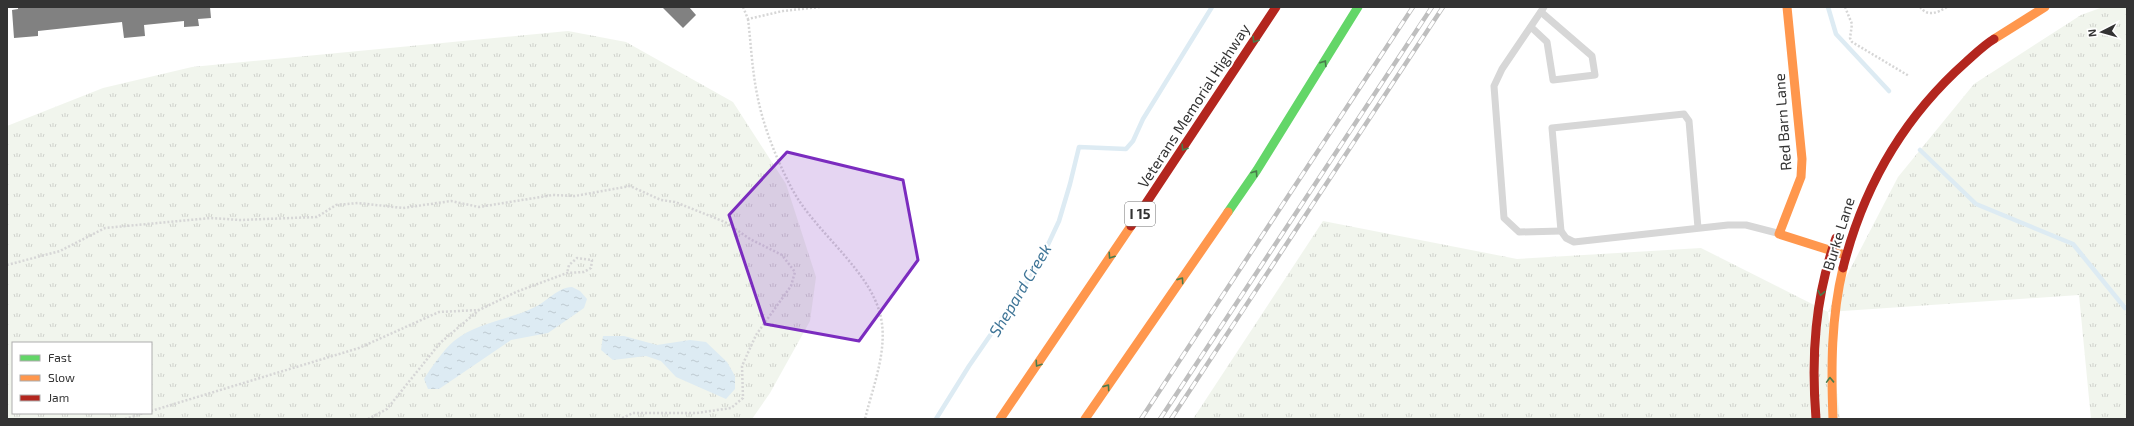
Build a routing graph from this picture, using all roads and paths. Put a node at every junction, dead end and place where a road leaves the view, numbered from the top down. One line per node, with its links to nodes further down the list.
1 (743, 7): 11 (path)
2 (820, 7): 11 (path)
3 (1276, 7): 31 (main road, Veterans Memorial Highway / I 15, one-way to 31)
4 (1358, 7): 32 (main road, one-way to 4)
5 (1787, 7): 19 (main road, Red Barn Lane)
6 (1845, 7): 13 (path)
7 (1920, 7): 8 (path)
8 (1947, 7)
9 (2045, 7): 14 (main road)
10 (1543, 10): 12 (lane); 12 (lane)
11 (748, 19): 30 (path)
12 (1531, 27): 17 (lane)
13 (1909, 76)
14 (1866, 196): 15 (main road, Burke Lane); 21 (main road, Burke Lane)
15 (1851, 212)
16 (1698, 228): 17 (lane); 17 (lane); 19 (lane)
17 (1561, 231)
18 (1840, 231): 20 (main road, Burke Lane)
19 (1780, 234): 20 (main road)
20 (1831, 251): 21 (main road); 33 (main road, Burke Lane, one-way to 33)
21 (1845, 255): 34 (main road, Burke Lane, one-way to 21)
22 (7, 265): 29 (path)
23 (567, 273): 23 (path); 24 (path)
24 (479, 310): 25 (path); 28 (path)
25 (152, 411)
26 (141, 414): 27 (path)
27 (125, 419)
28 (368, 419)
29 (620, 419)
30 (865, 419)
31 (1000, 419)
32 (1085, 419)
33 (1816, 419)
34 (1833, 419)

